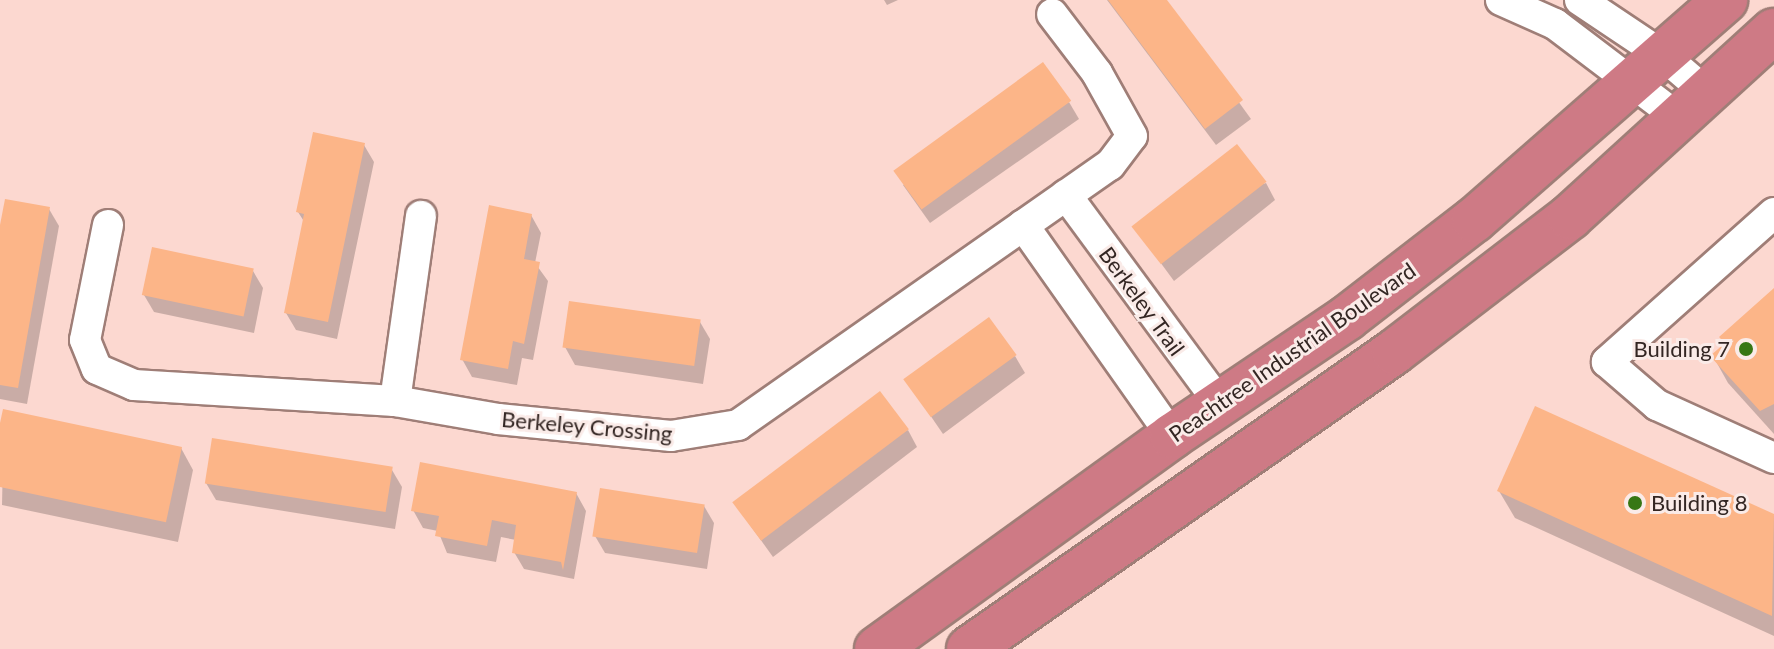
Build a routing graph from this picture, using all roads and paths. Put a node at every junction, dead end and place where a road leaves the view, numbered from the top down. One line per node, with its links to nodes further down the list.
1 (1501, 0): 6 (street)
2 (1580, 0): 6 (street)
3 (1725, 0): 6 (highway, Peachtree Industrial Boulevard)
4 (1052, 14): 8 (street, Berkeley Crossing)
5 (1774, 31): 7 (highway)
6 (1650, 69): 7 (street); 14 (highway, Peachtree Industrial Boulevard)
7 (1693, 106): 18 (highway)
8 (1066, 195): 12 (street, Berkeley Crossing); 14 (street, Berkeley Trail)
9 (1774, 213): 16 (street)
10 (421, 216): 13 (street)
11 (108, 225): 13 (street, Berkeley Crossing)
12 (1023, 225): 13 (street, Berkeley Crossing); 15 (street)
13 (395, 401)
14 (1220, 404): 15 (highway, Peachtree Industrial Boulevard)
15 (1172, 436): 17 (highway, Peachtree Industrial Boulevard)
16 (1774, 458)
17 (877, 649)
18 (969, 649)

